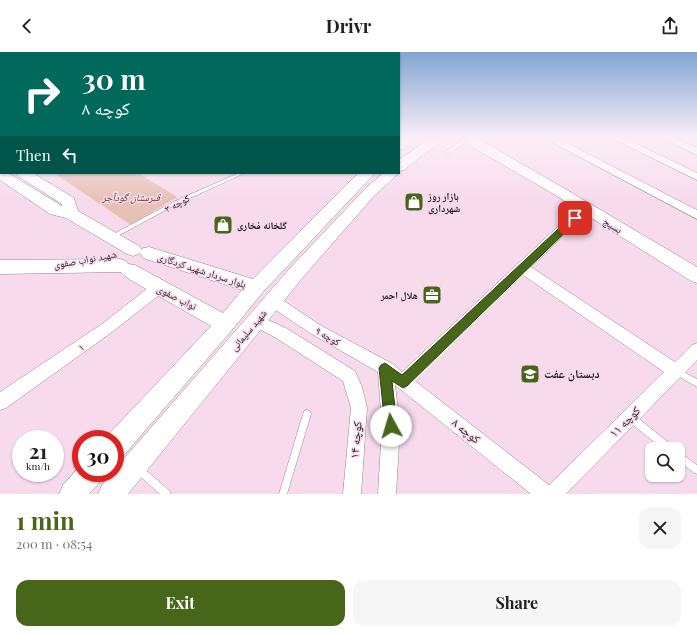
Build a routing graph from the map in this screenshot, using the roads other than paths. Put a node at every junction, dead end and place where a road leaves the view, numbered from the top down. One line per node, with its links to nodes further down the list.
1 (409, 159): 5 (street)
2 (502, 159): 12 (street, بسیج)
3 (589, 159): 14 (street)
4 (659, 159): 11 (street)
5 (400, 166)
6 (0, 174): 13 (street, بلوار سردار شهید کردگاری)
7 (25, 174): 13 (street)
8 (241, 174): 15 (lane, کوچه ۳)
9 (367, 174): 20 (street)
10 (391, 174): 22 (street, شهید سلیمانی)
11 (697, 177)
12 (586, 208): 18 (street); 19 (street, بسیج)
13 (71, 214): 15 (street, بلوار سردار شهید کردگاری)
14 (697, 215)
15 (112, 237): 16 (street, بلوار سردار شهید کردگاری)
16 (132, 258): 17 (street, شهید نواب صفوی); 20 (street, بلوار سردار شهید کردگاری); 21 (street, نواب صفوی)
17 (0, 267)
18 (522, 268): 27 (street); 28 (street)
19 (697, 276)
20 (256, 287): 24 (street)
21 (158, 288): 24 (street, نواب صفوی); 30 (street, ۱)
22 (273, 301): 23 (street, شهید سلیمانی); 26 (street, کوچه ۹)
23 (257, 321): 36 (street, شهید سلیمانی); 43 (street, کوچه ۱۴)
24 (225, 324): 33 (street)
25 (697, 350): 27 (street, کوچه ۱۱)
26 (385, 368): 28 (street, کوچه ۸); 44 (street)
27 (676, 371): 29 (lane); 32 (street, کوچه ۱۱)
28 (403, 382): 45 (street, کوچه ۸)
29 (697, 383)
30 (0, 402)
31 (307, 414): 42 (lane)
32 (630, 417): 34 (lane); 46 (street, کوچه ۱۱)
33 (124, 436)
34 (661, 442)
35 (685, 461): 37 (lane)
36 (134, 466): 40 (street, شهید سلیمانی); 41 (lane)
37 (697, 470)
38 (83, 482): 39 (street)
39 (72, 494)
40 (111, 494)
41 (167, 494)
42 (283, 494)
43 (352, 494)
44 (387, 494)
45 (546, 494)
46 (552, 494)

